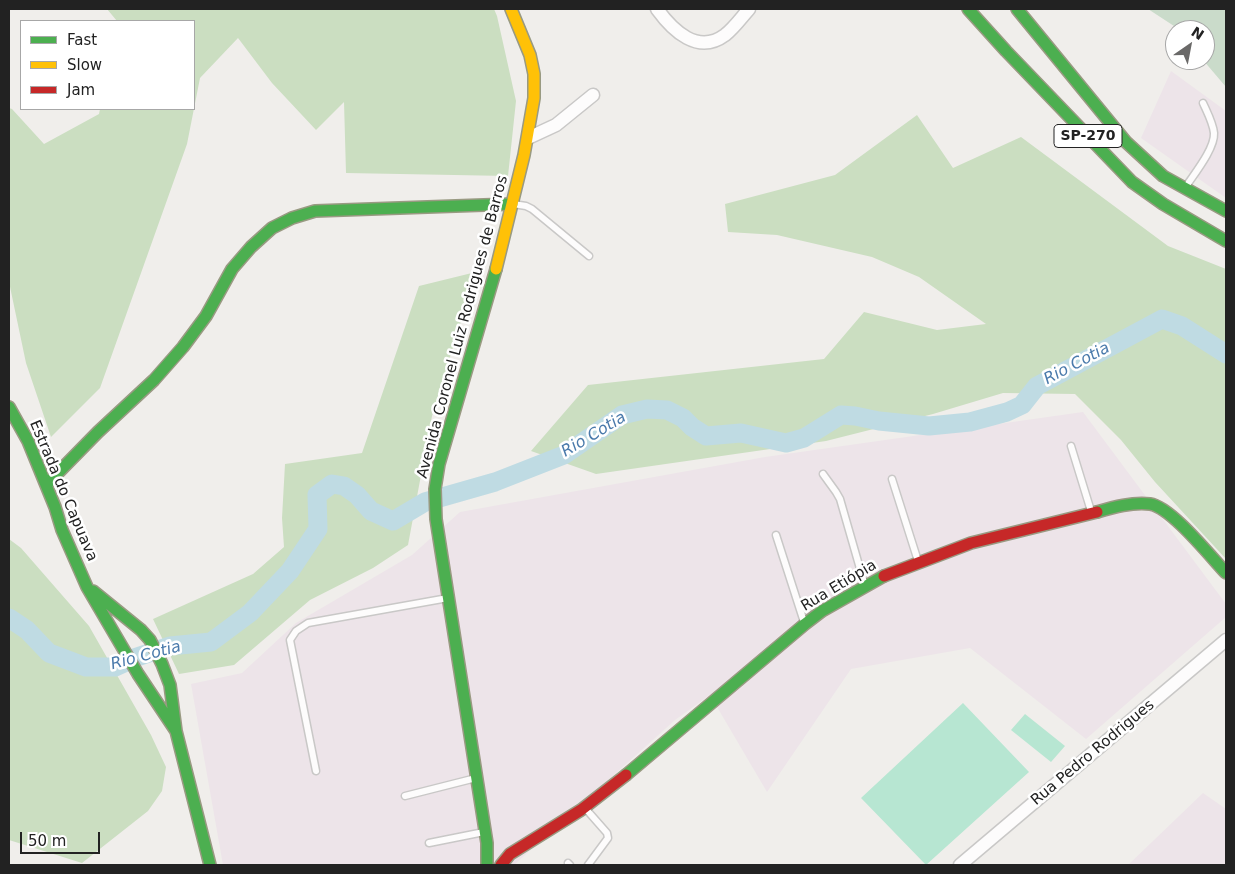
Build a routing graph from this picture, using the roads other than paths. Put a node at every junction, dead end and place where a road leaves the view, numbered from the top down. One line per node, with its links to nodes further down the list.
1 (511, 9): 8 (main road, Avenida Coronel Luiz Rodrigues de Barros)
2 (657, 9): 3 (street)
3 (749, 9)
4 (968, 9): 12 (main road, SP-270)
5 (1016, 9): 9 (main road, SP-270)
6 (594, 95): 8 (street)
7 (1203, 103): 9 (lane)
8 (528, 138): 10 (main road, Avenida Coronel Luiz Rodrigues de Barros)
9 (1185, 189): 11 (main road, SP-270)
10 (512, 204): 13 (lane); 18 (main road); 25 (main road, Avenida Coronel Luiz Rodrigues de Barros)
11 (1226, 211)
12 (1226, 241)
13 (590, 256)
14 (9, 407): 18 (main road, Estrada do Capuava)
15 (1071, 446): 19 (lane)
16 (822, 474): 24 (lane)
17 (892, 479): 21 (lane)
18 (47, 484): 23 (main road, Estrada do Capuava)
19 (1092, 513): 21 (main road, Rua Etiópia); 22 (main road, Rua Etiópia)
20 (776, 535): 26 (lane)
21 (918, 562): 24 (main road, Rua Etiópia)
22 (1226, 573)
23 (87, 587): 28 (main road, Estrada do Capuava); 28 (main road, Estrada do Capuava)
24 (865, 587): 26 (main road, Rua Etiópia)
25 (449, 598): 29 (lane); 30 (main road, Avenida Coronel Luiz Rodrigues de Barros)
26 (804, 624): 32 (main road, Rua Etiópia)
27 (1226, 640): 40 (street, Rua Pedro Rodrigues)
28 (176, 731): 36 (main road)
29 (316, 771)
30 (476, 778): 31 (lane); 33 (main road, Avenida Coronel Luiz Rodrigues de Barros)
31 (404, 796)
32 (585, 807): 35 (main road, Rua Etiópia); 39 (lane)
33 (486, 837): 34 (lane); 35 (main road); 37 (main road, Avenida Coronel Luiz Rodrigues de Barros)
34 (429, 843)
35 (510, 854): 38 (main road, Rua Etiópia)
36 (210, 865)
37 (487, 865)
38 (501, 865)
39 (588, 865)
40 (960, 865)

